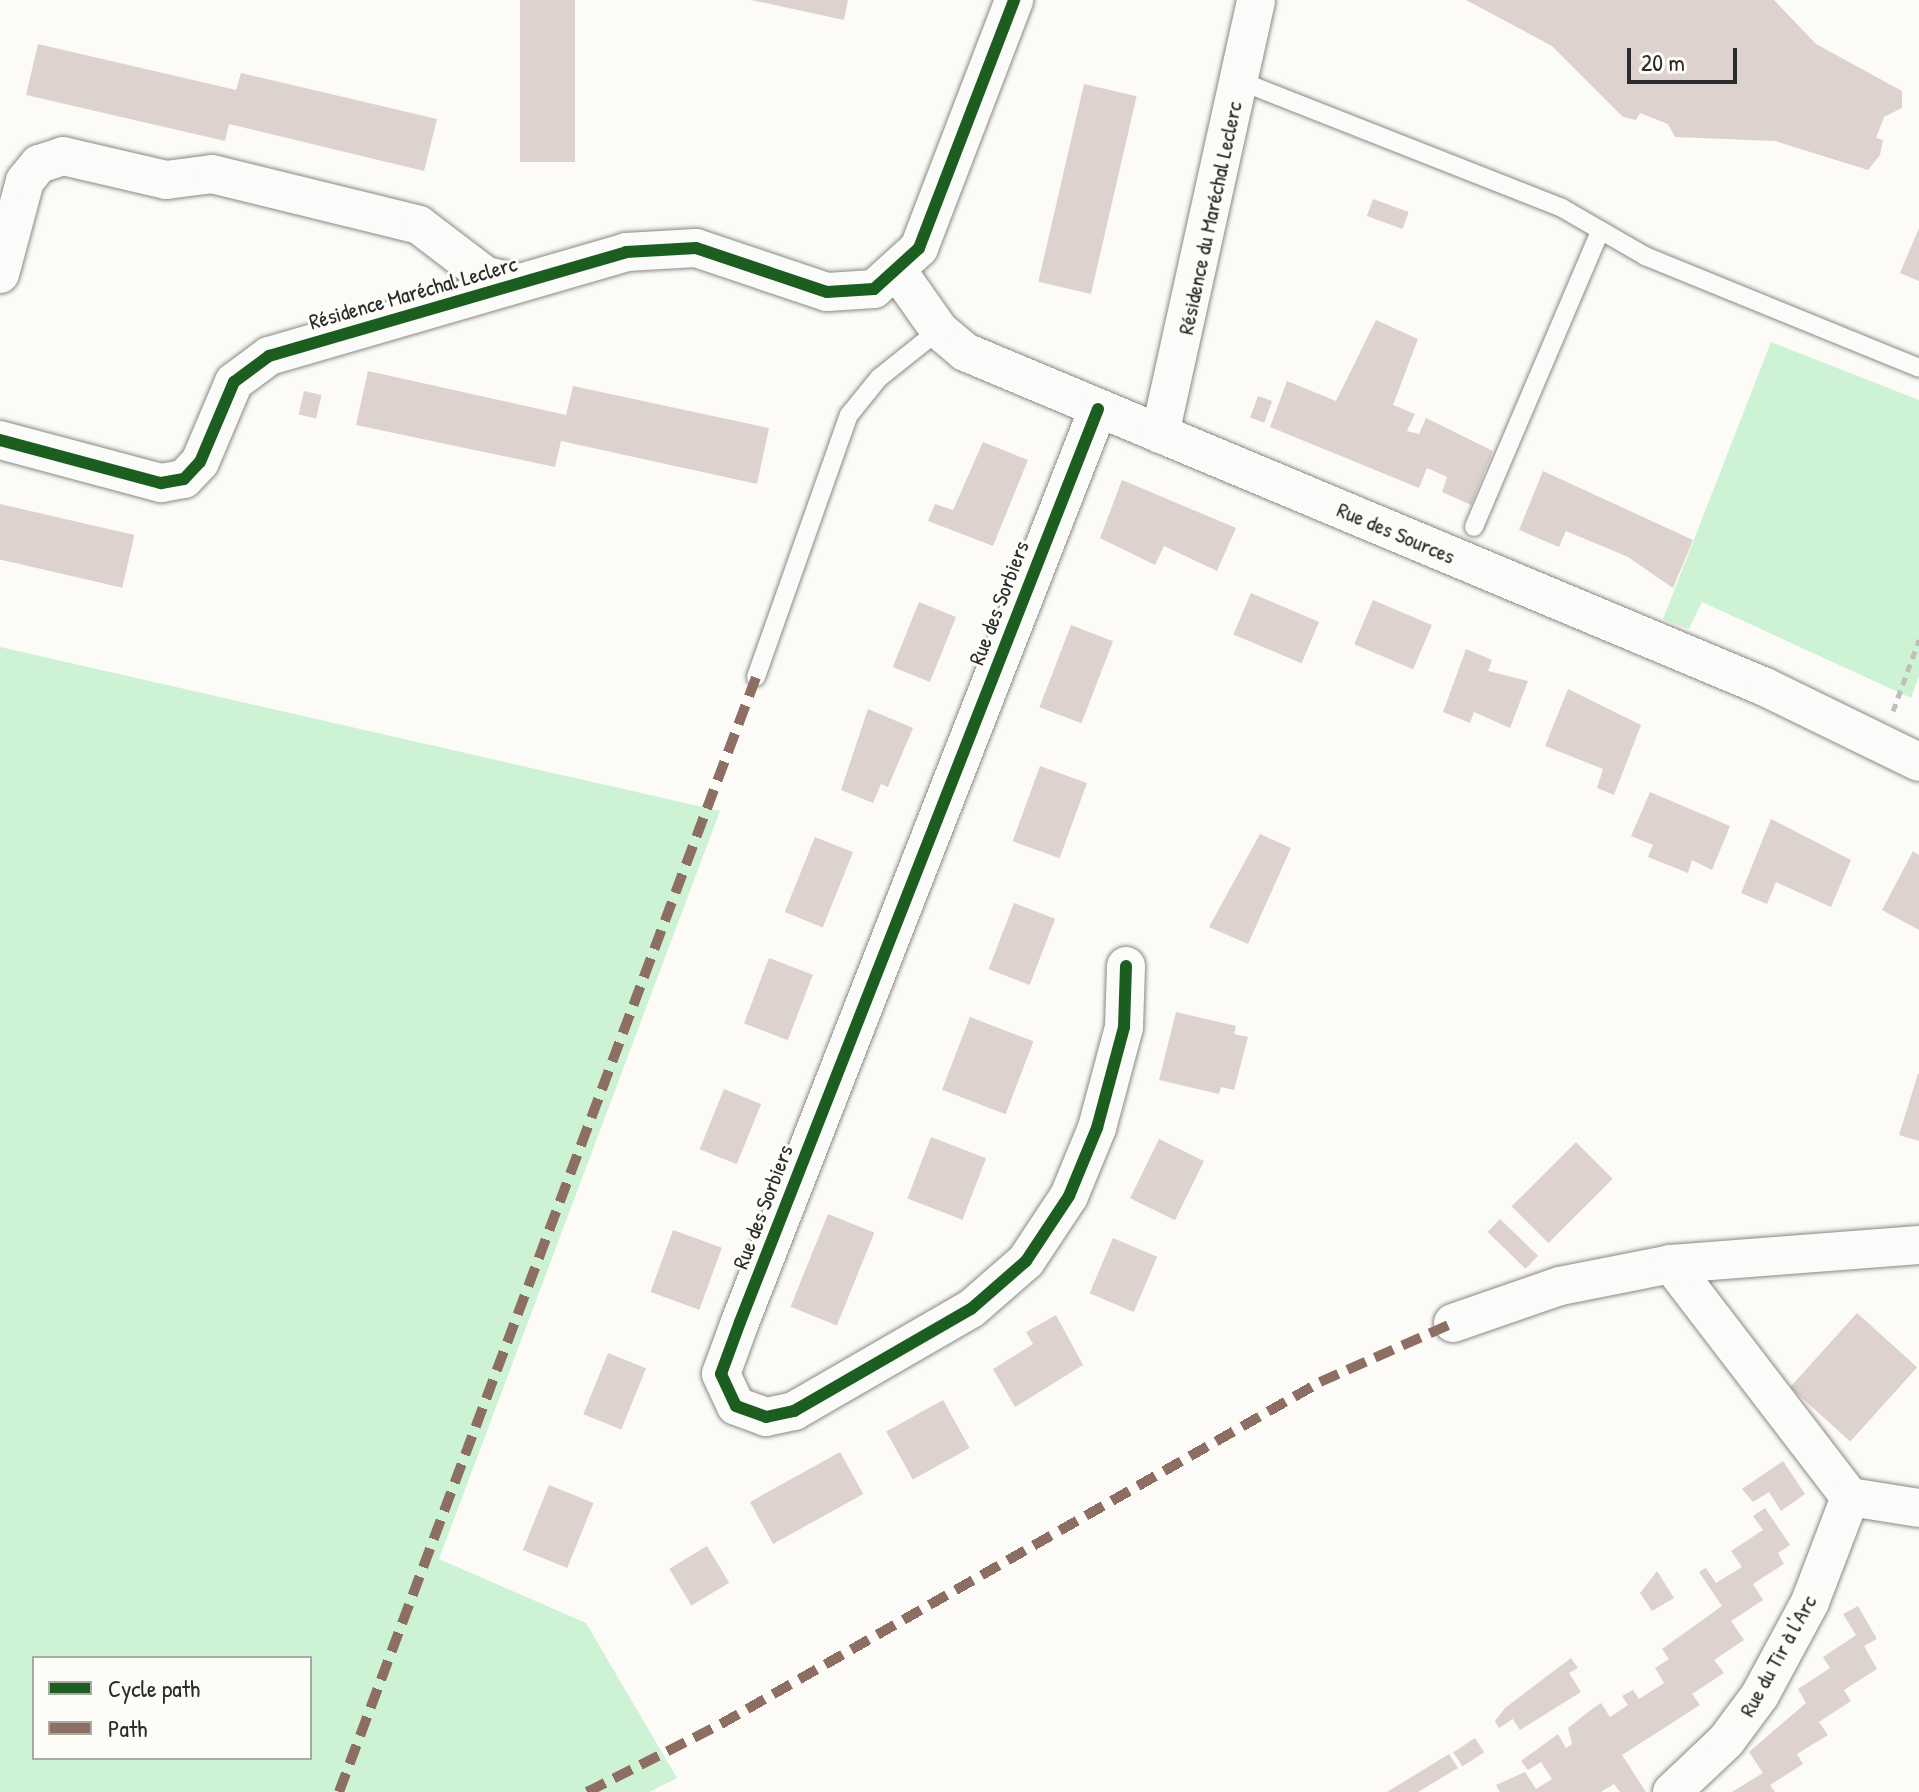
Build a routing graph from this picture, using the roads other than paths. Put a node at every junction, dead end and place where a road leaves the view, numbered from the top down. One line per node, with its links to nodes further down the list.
1 (1014, 0): 5 (street)
2 (1256, 0): 3 (street, Résidence du Maréchal Leclerc)
3 (1240, 81): 4 (lane); 11 (street, Résidence du Maréchal Leclerc)
4 (1600, 231): 9 (lane); 13 (lane)
5 (899, 273): 7 (street, Résidence Maréchal Leclerc); 8 (street, Rue des Sources)
6 (0, 274): 7 (street, Résidence Maréchal Leclerc)
7 (518, 283): 12 (street, Résidence Maréchal Leclerc)
8 (939, 330): 10 (street, Rue des Sources); 14 (lane)
9 (1919, 368)
10 (1098, 409): 11 (street, Rue des Sources); 16 (street, Rue des Sorbiers)
11 (1160, 434): 15 (street, Rue des Sources)
12 (0, 440)
13 (1474, 527)
14 (756, 677)
15 (1919, 762)
16 (1126, 966)
17 (1919, 1245): 18 (street)
18 (1671, 1264): 19 (street); 20 (street)
19 (1453, 1323)
20 (1850, 1497): 21 (street); 22 (street, Rue du Tir à l'Arc)
21 (1919, 1508)
22 (1672, 1792)

